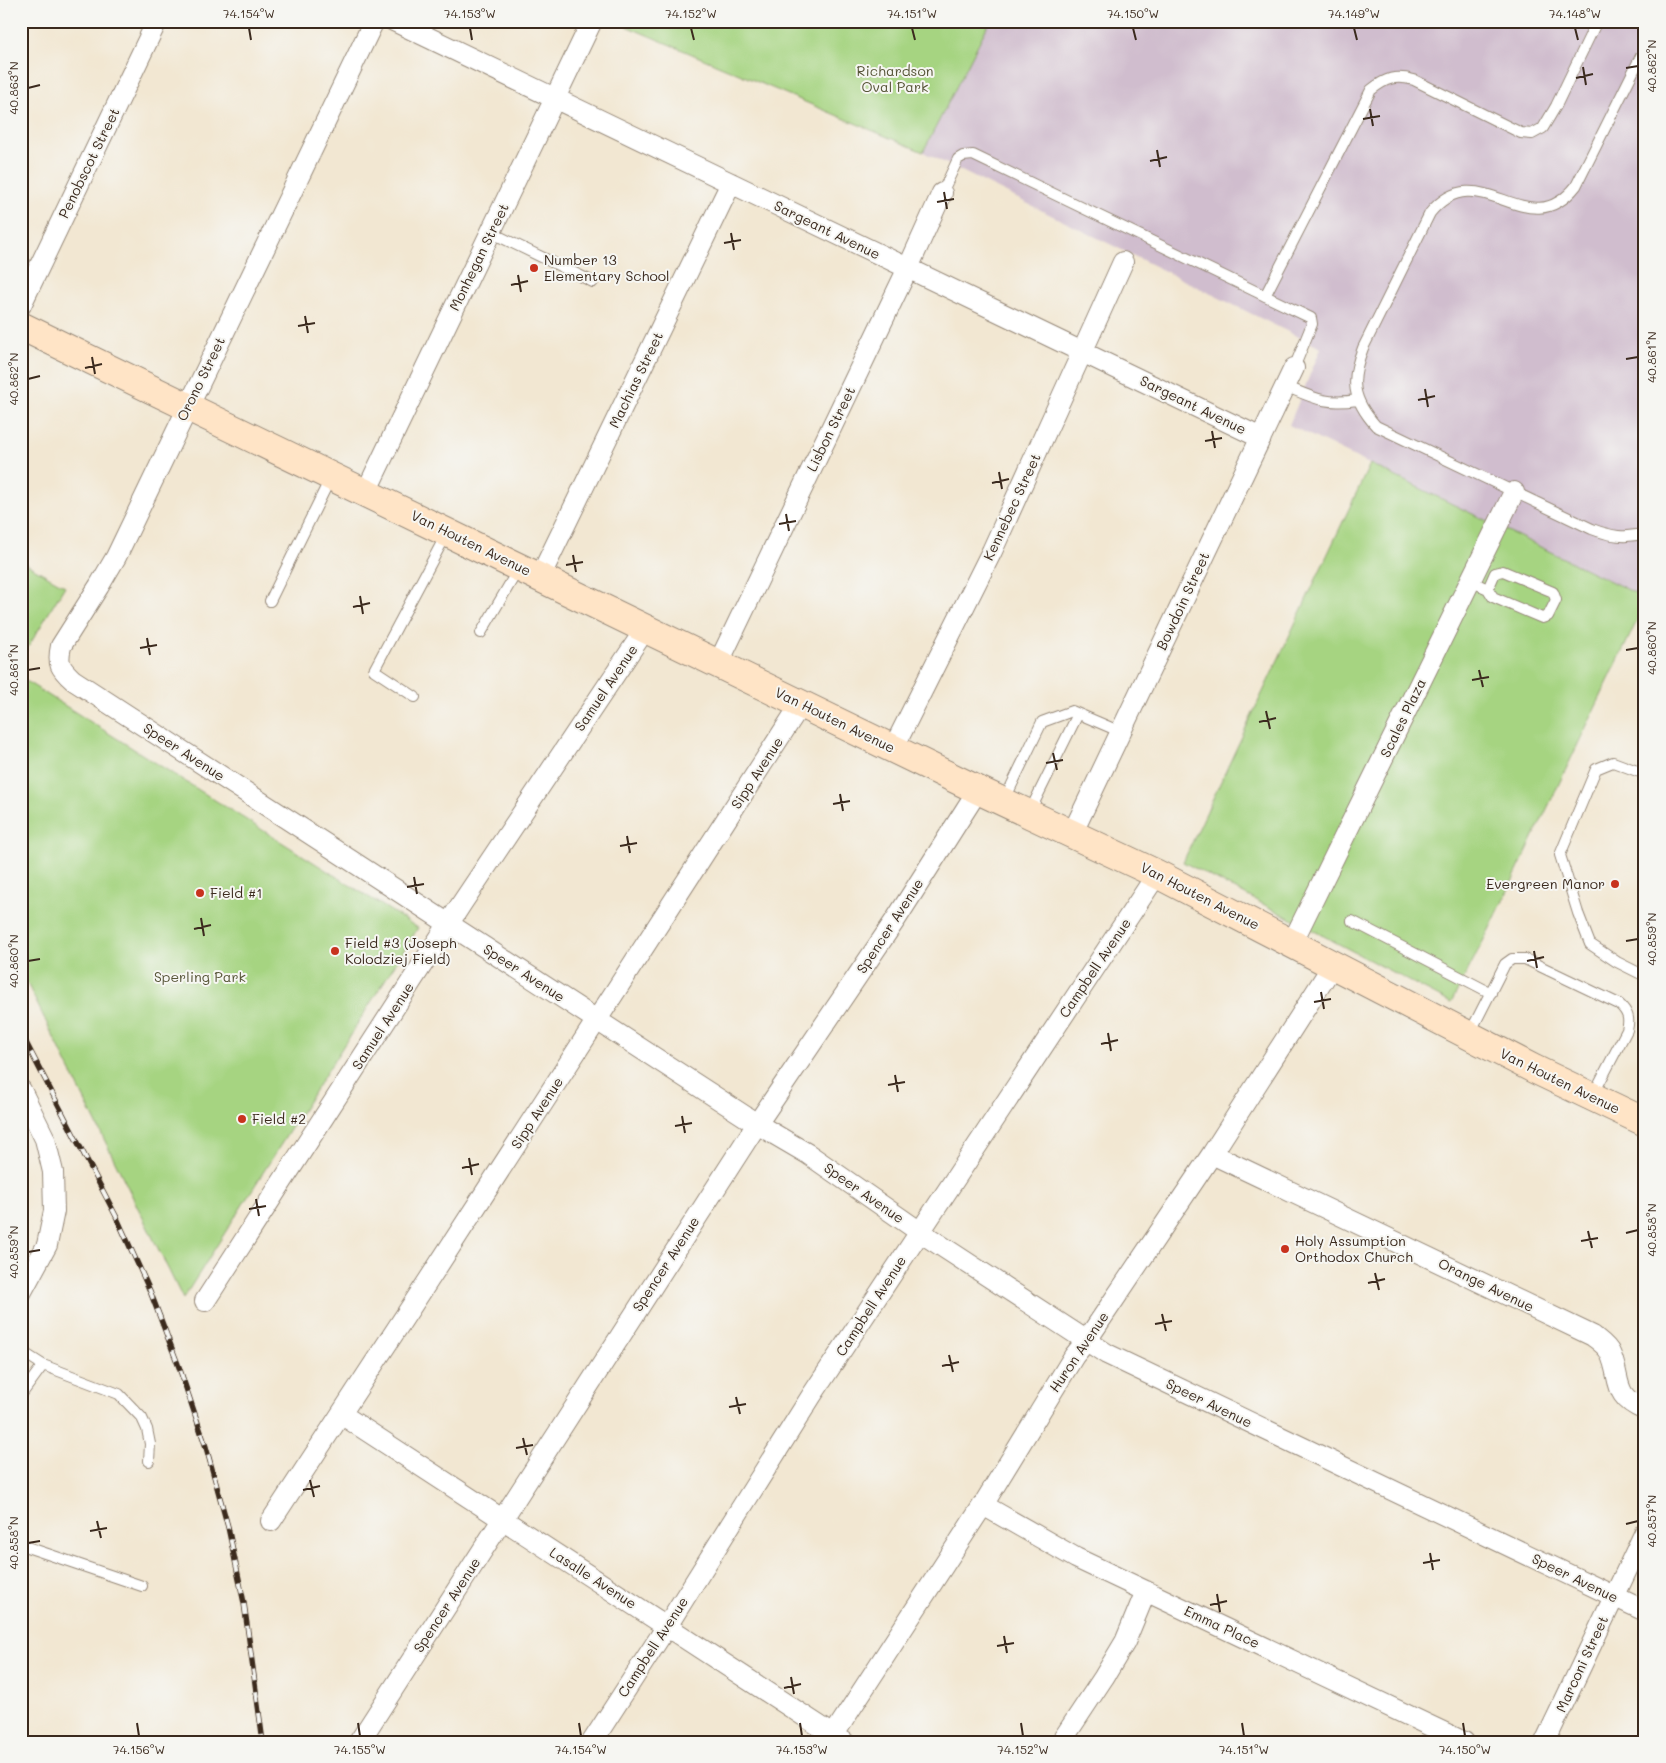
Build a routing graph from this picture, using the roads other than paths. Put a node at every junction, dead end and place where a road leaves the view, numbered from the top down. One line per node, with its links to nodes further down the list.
1 (157, 21): 15 (street, Penobscot Street)
2 (374, 21): 21 (street, Orono Street)
3 (394, 21): 7 (street, Sargeant Avenue)
4 (592, 21): 7 (street, Monhegan Street)
5 (1597, 21): 14 (lane)
6 (1645, 48): 20 (lane)
7 (554, 99): 8 (street, Sargeant Avenue); 10 (street, Monhegan Street)
8 (731, 183): 12 (street, Sargeant Avenue); 28 (street, Machias Street)
9 (942, 193): 12 (street, Lisbon Street); 14 (lane)
10 (490, 232): 13 (lane); 24 (street, Monhegan Street)
11 (1123, 262): 17 (street, Kennebec Street)
12 (908, 268): 17 (street, Sargeant Avenue); 33 (street, Lisbon Street)
13 (593, 282)
14 (1265, 296): 18 (lane)
15 (21, 304)
16 (21, 326): 21 (main road, Van Houten Avenue)
17 (1083, 352): 22 (street, Sargeant Avenue); 39 (street, Kennebec Street)
18 (1294, 368): 19 (street, Bowdoin Street)
19 (1285, 386): 20 (lane); 22 (street, Bowdoin Street)
20 (1357, 400): 25 (lane)
21 (188, 407): 23 (main road, Van Houten Avenue); 36 (street, Orono Street)
22 (1261, 438): 38 (street, Bowdoin Street)
23 (331, 476): 24 (main road, Van Houten Avenue); 30 (lane)
24 (366, 492): 26 (main road, Van Houten Avenue)
25 (1514, 492): 27 (lane); 29 (street, Scales Plaza)
26 (447, 532): 28 (main road, Van Houten Avenue); 34 (lane)
27 (1645, 534)
28 (530, 572): 31 (main road, Van Houten Avenue); 32 (lane)
29 (1479, 585): 29 (lane); 48 (street, Scales Plaza)
30 (270, 601)
31 (646, 628): 33 (main road, Van Houten Avenue); 47 (street, Samuel Avenue)
32 (481, 633)
33 (718, 664): 35 (main road, Van Houten Avenue)
34 (415, 696)
35 (801, 704): 39 (main road, Van Houten Avenue); 52 (street, Sipp Avenue)
36 (120, 710): 47 (street, Speer Avenue)
37 (1078, 714): 38 (lane); 42 (lane); 43 (lane)
38 (1121, 732): 44 (street, Bowdoin Street)
39 (894, 749): 41 (main road, Van Houten Avenue)
40 (1645, 774): 50 (lane)
41 (978, 790): 42 (main road, Van Houten Avenue); 57 (street, Spencer Avenue)
42 (1004, 802): 43 (main road, Van Houten Avenue)
43 (1029, 814): 44 (main road, Van Houten Avenue)
44 (1072, 834): 45 (main road, Van Houten Avenue)
45 (1157, 874): 48 (main road, Van Houten Avenue); 59 (street, Campbell Avenue)
46 (1352, 920): 51 (lane)
47 (448, 924): 52 (street, Speer Avenue); 61 (street, Samuel Avenue)
48 (1292, 943): 49 (main road, Van Houten Avenue)
49 (1333, 965): 53 (main road, Van Houten Avenue); 58 (street, Huron Avenue)
50 (1645, 976)
51 (1491, 993): 53 (lane); 55 (lane)
52 (597, 1020): 57 (street, Speer Avenue); 67 (street, Sipp Avenue)
53 (1469, 1036): 55 (main road, Van Houten Avenue)
54 (21, 1090): 60 (street)
55 (1592, 1097): 56 (main road, Van Houten Avenue)
56 (1645, 1122)
57 (757, 1124): 59 (street, Speer Avenue); 70 (street, Spencer Avenue)
58 (1212, 1154): 62 (street, Huron Avenue); 66 (street, Orange Avenue)
59 (920, 1232): 62 (street, Speer Avenue); 78 (street, Campbell Avenue)
60 (21, 1293)
61 (205, 1301)
62 (1087, 1340): 69 (street, Huron Avenue); 76 (street, Speer Avenue)
63 (21, 1351): 64 (lane)
64 (44, 1365): 65 (lane); 68 (lane)
65 (21, 1395)
66 (1645, 1410)
67 (341, 1414): 70 (street, Lasalle Avenue); 71 (street, Sipp Avenue)
68 (149, 1461)
69 (983, 1505): 75 (street, Emma Place); 79 (street, Huron Avenue)
70 (502, 1518): 78 (street, Lasalle Avenue); 80 (street, Spencer Avenue)
71 (271, 1521)
72 (1645, 1532): 76 (street, Marconi Street)
73 (21, 1545): 74 (lane)
74 (142, 1586)
75 (1146, 1592): 82 (street); 83 (street, Emma Place)
76 (1614, 1597): 77 (street, Speer Avenue); 84 (street, Marconi Street)
77 (1645, 1611)
78 (667, 1626): 79 (street, Lasalle Avenue); 81 (street, Campbell Avenue)
79 (836, 1739)
80 (359, 1742)
81 (592, 1742)
82 (1061, 1742)
83 (1464, 1742)
84 (1545, 1742)

